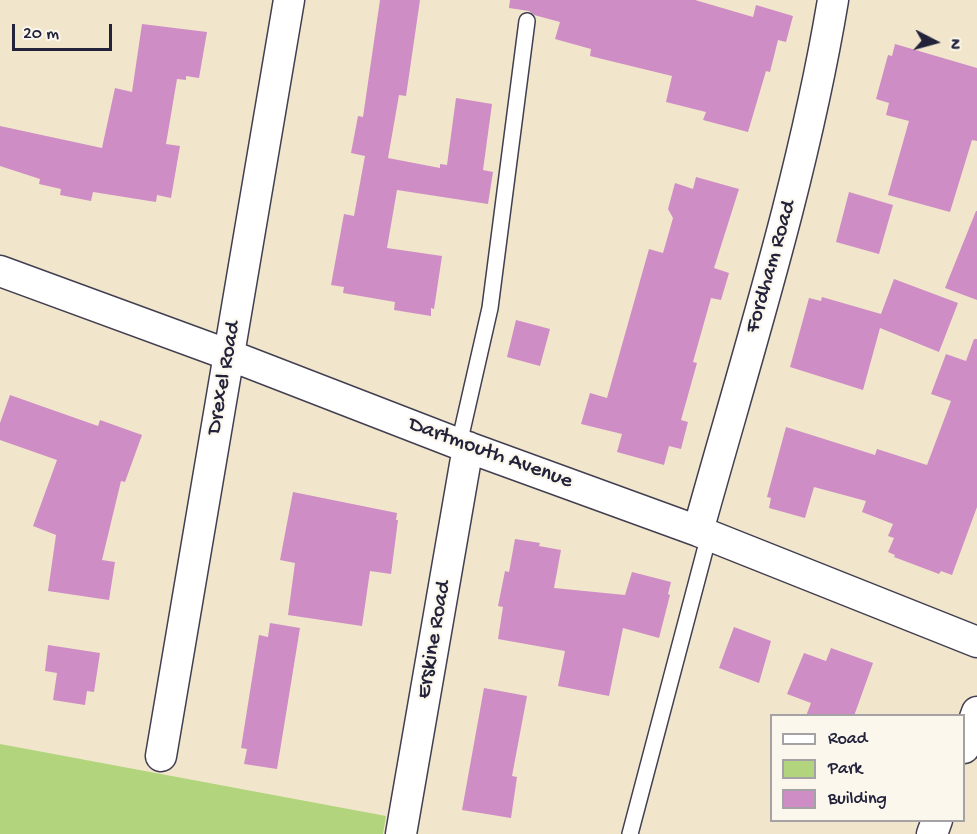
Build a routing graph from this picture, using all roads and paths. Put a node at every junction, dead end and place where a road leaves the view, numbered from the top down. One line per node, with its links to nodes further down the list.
1 (289, 0): 5 (street, Drexel Road)
2 (833, 0): 7 (street, Fordham Road)
3 (527, 21): 6 (lane)
4 (0, 271): 5 (street, Dartmouth Avenue)
5 (229, 355): 6 (street, Dartmouth Avenue); 11 (street, Drexel Road)
6 (464, 445): 7 (street, Dartmouth Avenue); 12 (street, Erskine Road)
7 (704, 533): 8 (street, Dartmouth Avenue); 13 (lane)
8 (977, 642)
9 (977, 712): 10 (street)
10 (965, 743)
11 (161, 756)
12 (401, 834)
13 (630, 834)

